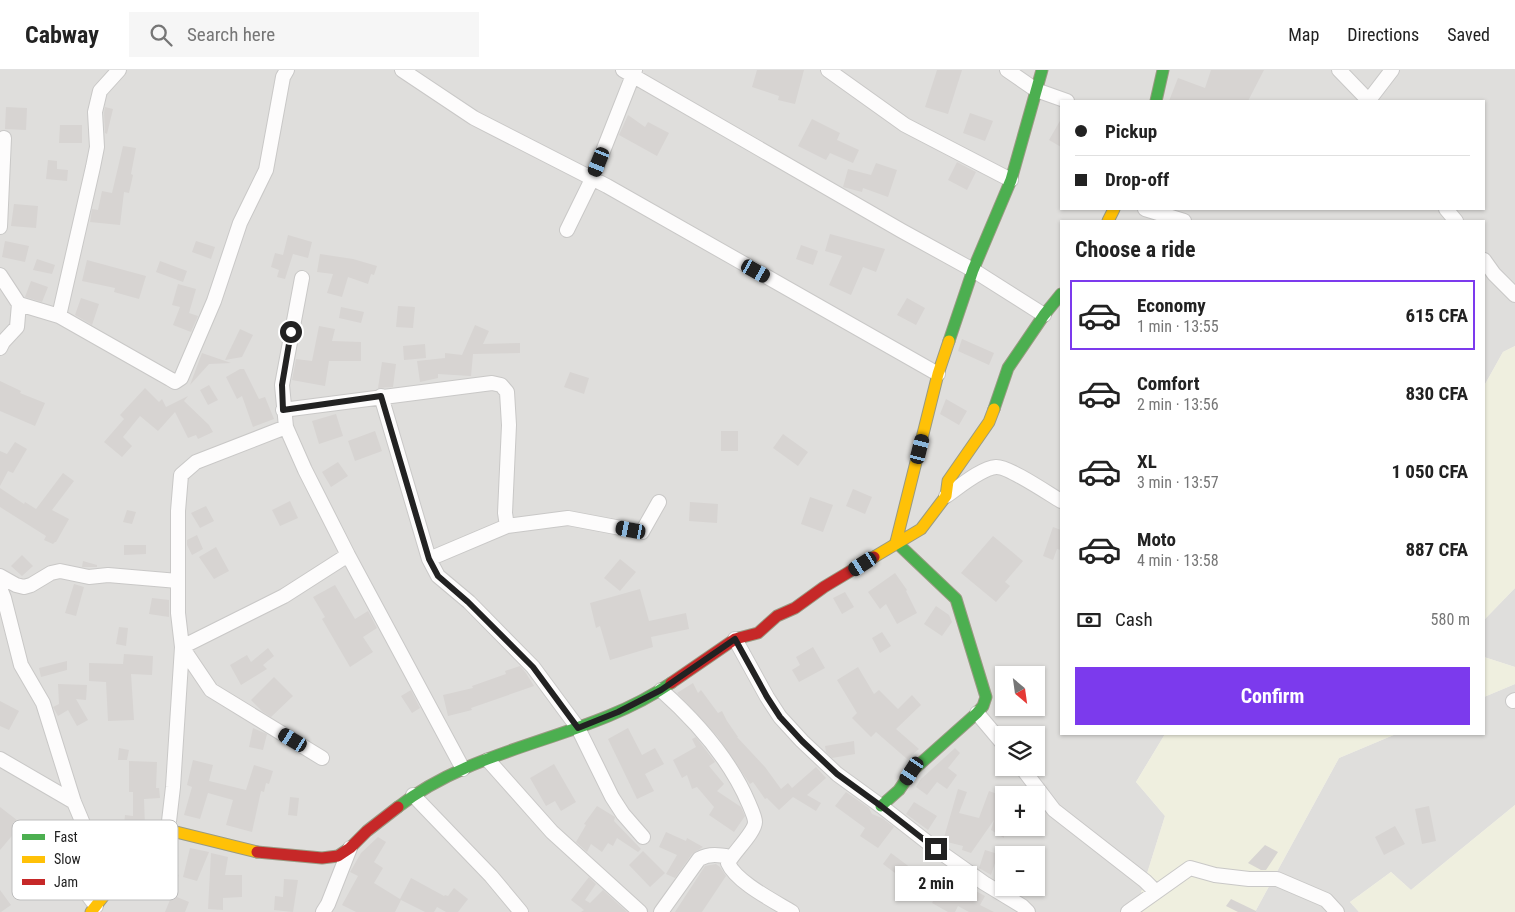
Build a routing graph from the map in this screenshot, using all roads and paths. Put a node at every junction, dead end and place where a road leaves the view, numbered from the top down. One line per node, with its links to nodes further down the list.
1 (119, 70): 33 (street)
2 (287, 70): 33 (street)
3 (402, 70): 17 (street)
4 (828, 70): 18 (street)
5 (1007, 70): 11 (street)
6 (1042, 70): 11 (street)
7 (1163, 70): 13 (street)
8 (1339, 70): 14 (street)
9 (1392, 70): 15 (street)
10 (631, 72): 17 (street); 26 (street)
11 (1036, 90): 12 (street); 18 (street)
12 (1063, 100)
13 (1156, 100)
14 (1368, 100)
15 (1370, 100)
16 (4, 138): 23 (street)
17 (592, 179): 24 (street); 35 (street)
18 (1011, 180): 26 (street)
19 (1148, 210): 21 (street)
20 (1447, 210): 22 (street)
21 (1181, 220)
22 (1455, 220)
23 (0, 227)
24 (567, 230)
25 (1485, 261): 30 (street)
26 (973, 270): 32 (street); 35 (street)
27 (0, 275): 31 (street)
28 (302, 278): 37 (street)
29 (1060, 295): 32 (street)
30 (1515, 296)
31 (19, 304): 33 (street); 34 (street)
32 (1044, 315): 39 (street)
33 (59, 316)
34 (0, 348)
35 (938, 374): 43 (street)
36 (381, 396): 37 (street); 42 (street); 45 (street)
37 (283, 410): 38 (street)
38 (286, 427): 44 (street); 47 (street)
39 (946, 496): 40 (street); 43 (street)
40 (1060, 500)
41 (659, 502): 42 (street)
42 (507, 526): 45 (street)
43 (896, 542): 49 (street); 52 (street)
44 (348, 556): 50 (street); 58 (street)
45 (429, 559): 53 (street)
46 (0, 576): 47 (street)
47 (178, 581): 50 (street)
48 (0, 588): 61 (street)
49 (735, 639): 51 (street); 62 (street)
50 (182, 647): 55 (street); 64 (street)
51 (661, 690): 53 (street); 68 (street)
52 (977, 713): 54 (street); 62 (street)
53 (578, 728): 57 (street); 66 (street)
54 (995, 734)
55 (322, 758)
56 (0, 760): 61 (street)
57 (488, 760): 58 (street); 72 (street)
58 (463, 769): 60 (street)
59 (1028, 776): 69 (street)
60 (413, 795): 67 (street); 71 (street)
61 (74, 802): 63 (street)
62 (881, 806): 75 (street)
63 (82, 820)
64 (169, 820)
65 (178, 832): 67 (street)
66 (643, 837)
67 (350, 848): 70 (street)
68 (731, 857): 73 (street); 74 (street)
69 (1156, 892): 76 (street); 77 (street)
70 (323, 912)
71 (521, 912)
72 (640, 912)
73 (661, 912)
74 (792, 912)
75 (1028, 912)
76 (1128, 912)
77 (1337, 912)

